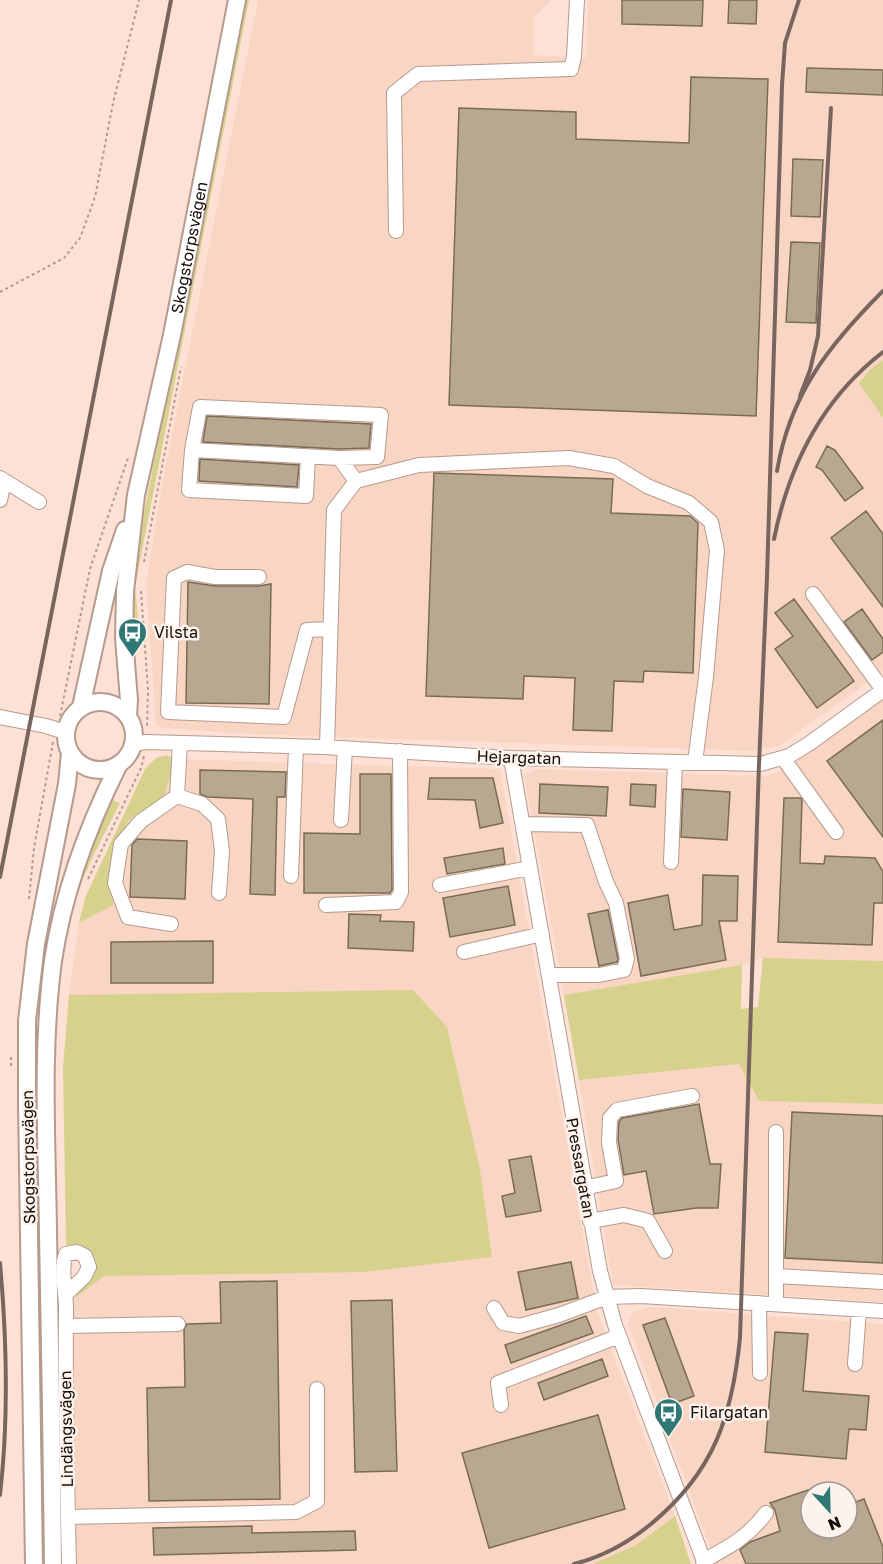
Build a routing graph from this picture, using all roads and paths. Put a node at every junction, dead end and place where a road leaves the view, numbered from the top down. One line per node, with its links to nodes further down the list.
1 (140, 0): 5 (path)
2 (237, 0): 13 (main road, Skogstorpsvägen)
3 (578, 0): 4 (street)
4 (396, 231)
5 (0, 292)
6 (181, 363): 16 (path)
7 (192, 450): 8 (street); 8 (street); 10 (street)
8 (308, 456): 10 (street)
9 (129, 457): 25 (path)
10 (339, 458): 12 (street)
11 (2, 480): 14 (street); 15 (street)
12 (356, 481): 20 (street); 36 (street)
13 (136, 495): 22 (main road, Skogstorpsvägen); 23 (main road, Skogstorpsvägen)
14 (0, 500)
15 (39, 502)
16 (143, 566)
17 (259, 576): 20 (street)
18 (141, 584): 26 (path)
19 (813, 594): 21 (street)
20 (330, 629): 29 (street)
21 (883, 690): 34 (street, Hejargatan)
22 (81, 707): 23 (main road); 25 (main road)
23 (128, 715): 26 (main road)
24 (0, 717): 25 (street)
25 (61, 730): 32 (main road)
26 (139, 743): 27 (street, Hejargatan); 37 (main road); 45 (path)
27 (180, 743): 28 (street, Hejargatan); 38 (street)
28 (296, 746): 29 (street, Hejargatan); 44 (street)
29 (327, 747): 30 (street, Hejargatan)
30 (345, 748): 31 (street, Hejargatan); 39 (street)
31 (400, 751): 33 (street, Hejargatan); 48 (street)
32 (70, 753): 37 (main road); 77 (main road, Skogstorpsvägen)
33 (511, 758): 35 (street, Hejargatan); 40 (street, Pressargatan)
34 (783, 758): 36 (street, Hejargatan); 41 (street)
35 (675, 762): 36 (street, Hejargatan); 42 (street)
36 (695, 762)
37 (119, 764): 78 (main road, Skogstorpsvägen)
38 (177, 796): 47 (street); 49 (street)
39 (341, 820)
40 (523, 824): 43 (street, Pressargatan); 52 (street)
41 (836, 832)
42 (670, 862)
43 (530, 868): 46 (street); 50 (street, Pressargatan)
44 (291, 876)
45 (87, 882)
46 (440, 885)
47 (219, 893)
48 (326, 905)
49 (171, 924)
50 (542, 933): 51 (street); 52 (street, Pressargatan)
51 (464, 952)
52 (549, 975): 55 (street, Pressargatan)
53 (692, 1096): 55 (street)
54 (776, 1132): 58 (street)
55 (584, 1188): 56 (street, Pressargatan)
56 (590, 1221): 57 (street); 61 (street, Pressargatan)
57 (665, 1251)
58 (776, 1276): 59 (street); 63 (street)
59 (883, 1282)
60 (66, 1294): 68 (street, Lindängsvägen)
61 (607, 1298): 62 (street); 64 (street); 69 (street, Pressargatan)
62 (759, 1303): 63 (street); 71 (street)
63 (776, 1304): 65 (street)
64 (494, 1308)
65 (859, 1310): 66 (street); 70 (street)
66 (883, 1311)
67 (178, 1324): 68 (street)
68 (66, 1326): 75 (street, Lindängsvägen)
69 (619, 1336): 73 (street); 76 (street, Pressargatan)
70 (855, 1364)
71 (760, 1373)
72 (317, 1389): 75 (street)
73 (501, 1406)
74 (766, 1513): 76 (street)
75 (68, 1517): 79 (street, Lindängsvägen)
76 (704, 1563)
77 (34, 1564)
78 (53, 1564)
79 (69, 1564)

